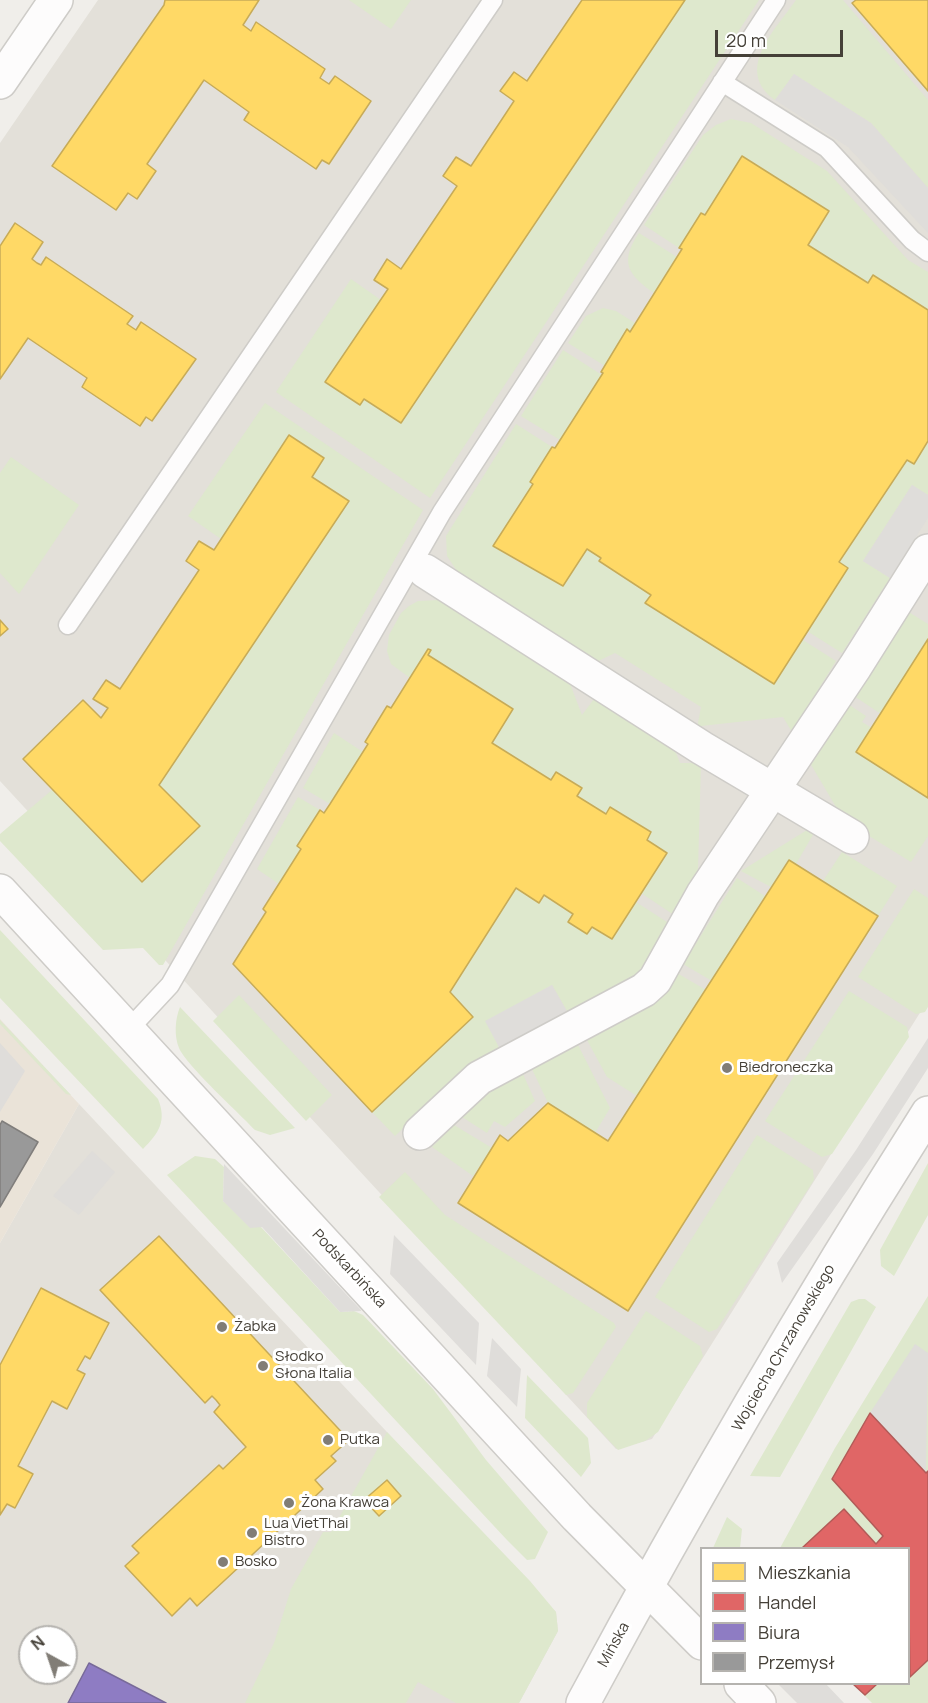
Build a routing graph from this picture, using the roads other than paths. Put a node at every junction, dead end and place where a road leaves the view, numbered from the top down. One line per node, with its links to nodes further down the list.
1 (56, 0): 4 (street)
2 (493, 0): 9 (lane)
3 (776, 0): 5 (lane)
4 (0, 82)
5 (722, 82): 6 (lane); 8 (lane)
6 (928, 252)
7 (928, 551): 10 (street)
8 (419, 566): 10 (street); 13 (lane)
9 (68, 625)
10 (772, 790): 11 (street); 15 (street)
11 (852, 837)
12 (0, 891): 13 (street, Podskarbińska)
13 (129, 1029): 16 (street, Podskarbińska)
14 (928, 1113): 16 (street, Wojciecha Chrzanowskiego)
15 (420, 1133)
16 (647, 1587): 17 (street, Podskarbińska); 19 (street, Mińska)
17 (700, 1641)
18 (743, 1685): 20 (street)
19 (582, 1703)
20 (759, 1703)

